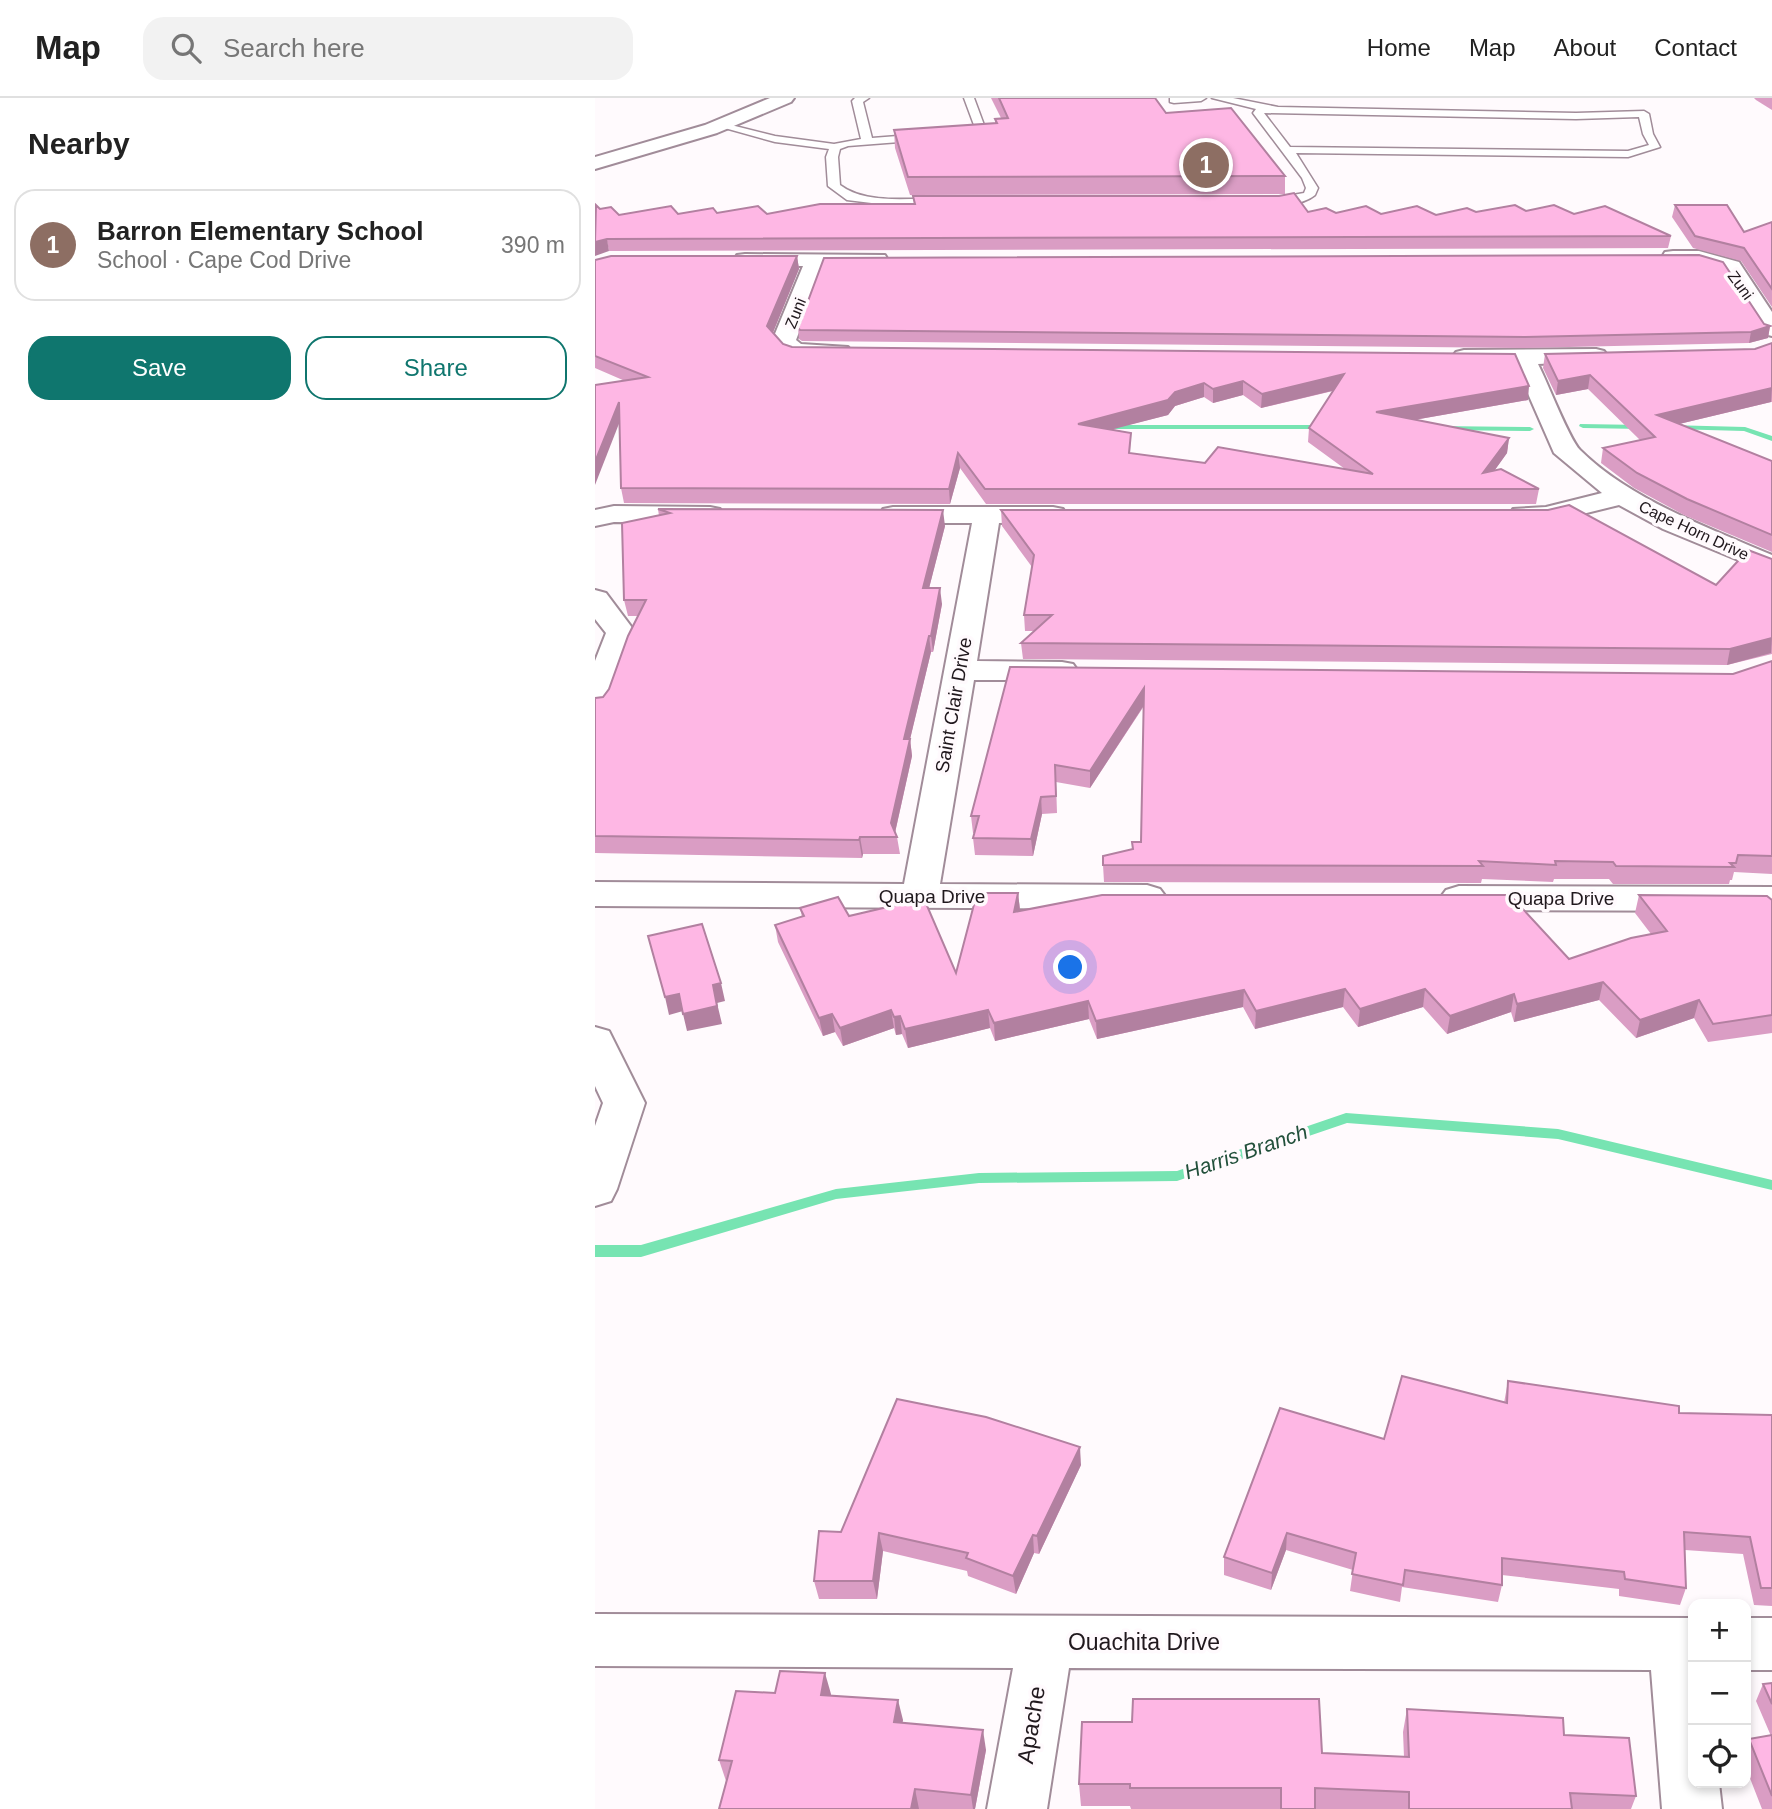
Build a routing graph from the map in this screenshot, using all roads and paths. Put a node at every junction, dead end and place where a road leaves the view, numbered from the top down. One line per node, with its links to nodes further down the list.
1 (785, 98): 10 (street)
2 (864, 98): 12 (lane)
3 (969, 98): 12 (lane)
4 (1201, 98): 6 (lane)
5 (1217, 98): 8 (lane)
6 (1174, 100)
7 (1651, 101): 9 (lane)
8 (1274, 109): 9 (lane); 11 (lane)
9 (1644, 114): 14 (lane)
10 (719, 125): 13 (lane); 15 (street)
11 (1268, 128): 14 (lane)
12 (867, 139): 13 (lane)
13 (835, 147): 16 (lane)
14 (1285, 150): 17 (lane)
15 (595, 163)
16 (964, 202)
17 (1251, 202)
18 (1657, 257): 22 (street, Zuni)
19 (720, 260): 20 (street)
20 (816, 260): 21 (street); 23 (street, Zuni)
21 (899, 260)
22 (1769, 342)
23 (864, 352)
24 (1618, 356): 26 (street)
25 (1442, 357): 26 (street)
26 (1524, 358): 27 (street, Cape Horn Drive)
27 (1623, 496): 32 (street); 34 (street, Cape Horn Drive)
28 (739, 515): 33 (street)
29 (863, 515): 30 (street)
30 (987, 515): 31 (street); 36 (street, Saint Clair Drive)
31 (1084, 515)
32 (1504, 515)
33 (595, 518)
34 (1772, 565)
35 (595, 599): 38 (street)
36 (959, 670): 37 (street); 40 (street, Saint Clair Drive)
37 (1085, 671)
38 (595, 704)
39 (595, 894): 40 (street, Quapa Drive)
40 (920, 896): 41 (street, Quapa Drive)
41 (1185, 897)
42 (1423, 898): 43 (street, Quapa Drive)
43 (1772, 899)
44 (595, 1041): 45 (street)
45 (598, 1180)
46 (595, 1640): 47 (street, Ouachita Drive)
47 (1045, 1642): 48 (street, Ouachita Drive); 51 (street, Apache)
48 (1685, 1644): 52 (street)
49 (1751, 1644): 50 (street)
50 (1772, 1644)
51 (1017, 1809)
52 (1692, 1809)

